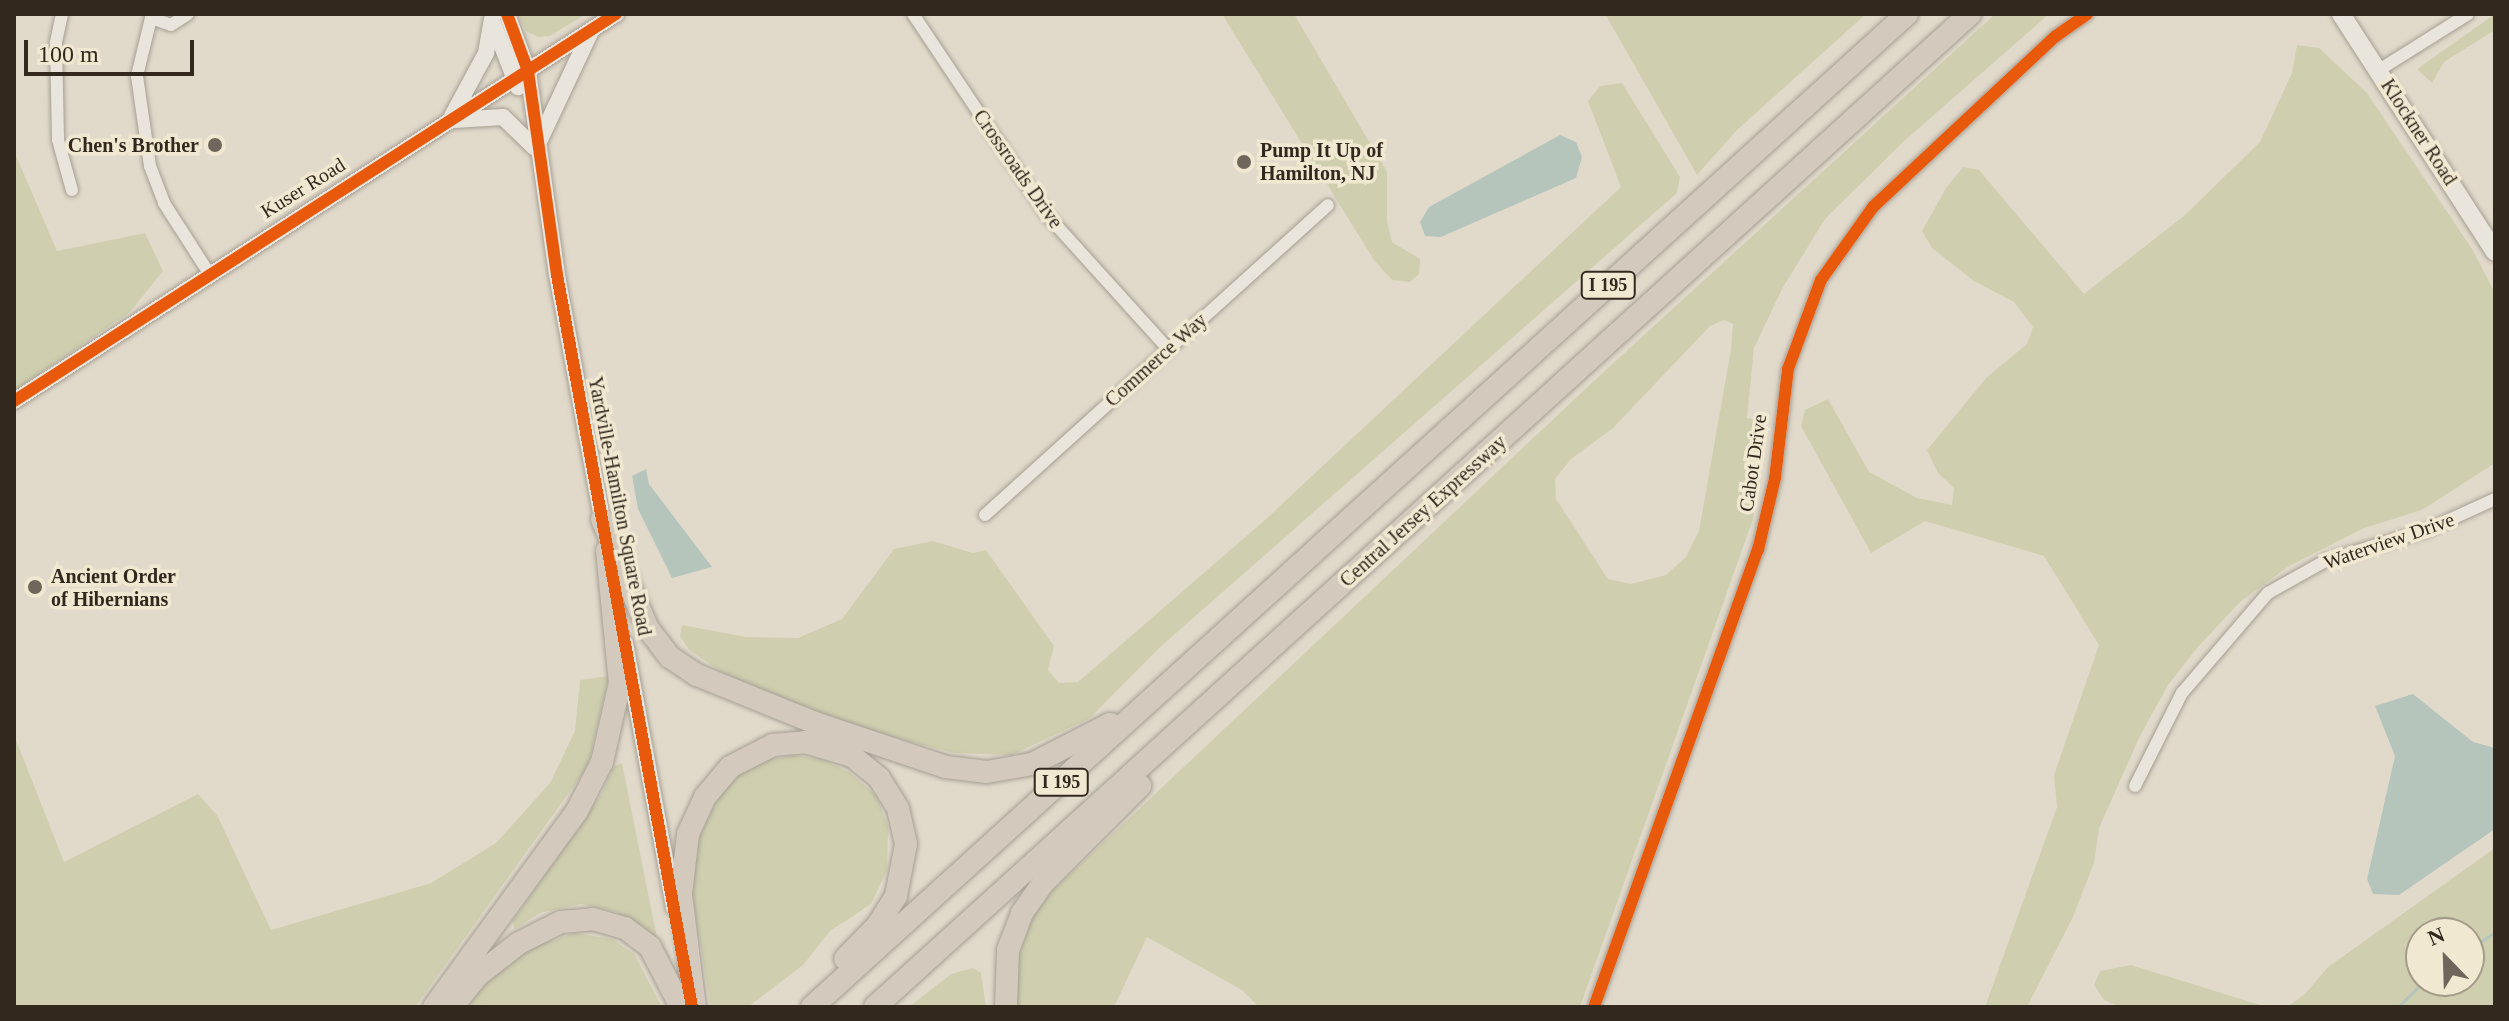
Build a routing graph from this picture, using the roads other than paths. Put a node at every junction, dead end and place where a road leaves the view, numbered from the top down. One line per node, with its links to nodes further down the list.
1 (62, 14): 17 (street)
2 (188, 14): 10 (street)
3 (616, 14): 12 (street, Kuser Road)
4 (913, 14): 21 (street, Crossroads Drive)
5 (1907, 14): 28 (highway, I 195)
6 (1970, 14): 29 (highway, Central Jersey Expressway / I 195)
7 (2087, 14): 39 (street, Cabot Drive)
8 (2341, 14): 13 (main road, Klockner Road)
9 (2468, 14): 13 (street)
10 (152, 16): 20 (street)
11 (496, 16): 14 (street, Yardville-Hamilton Square Road); 15 (street)
12 (592, 30): 14 (street, Kuser Road); 16 (street)
13 (2379, 70): 19 (main road, Klockner Road)
14 (521, 76): 15 (street, Kuser Road); 16 (street, Yardville-Hamilton Square Road)
15 (449, 121): 16 (street); 20 (street, Kuser Road)
16 (536, 148): 27 (street, Yardville-Hamilton Square Road)
17 (72, 190)
18 (1328, 205): 21 (street, Commerce Way)
19 (2495, 252)
20 (209, 273): 22 (street, Kuser Road)
21 (1168, 349): 25 (street, Commerce Way)
22 (14, 401)
23 (2495, 499): 26 (street, Waterview Drive)
24 (2495, 511): 26 (street, Waterview Drive)
25 (985, 515)
26 (2465, 515): 30 (street, Waterview Drive)
27 (603, 523): 28 (highway); 31 (highway); 34 (street, Yardville-Hamilton Square Road)
28 (1310, 556): 36 (highway, I 195)
29 (1338, 588): 37 (highway, Central Jersey Expressway / I 195); 38 (highway)
30 (2135, 786)
31 (434, 1007)
32 (452, 1007): 33 (highway)
33 (681, 1007)
34 (693, 1007): 35 (highway)
35 (799, 1007)
36 (812, 1007)
37 (875, 1007)
38 (1006, 1007)
39 (1594, 1007)

